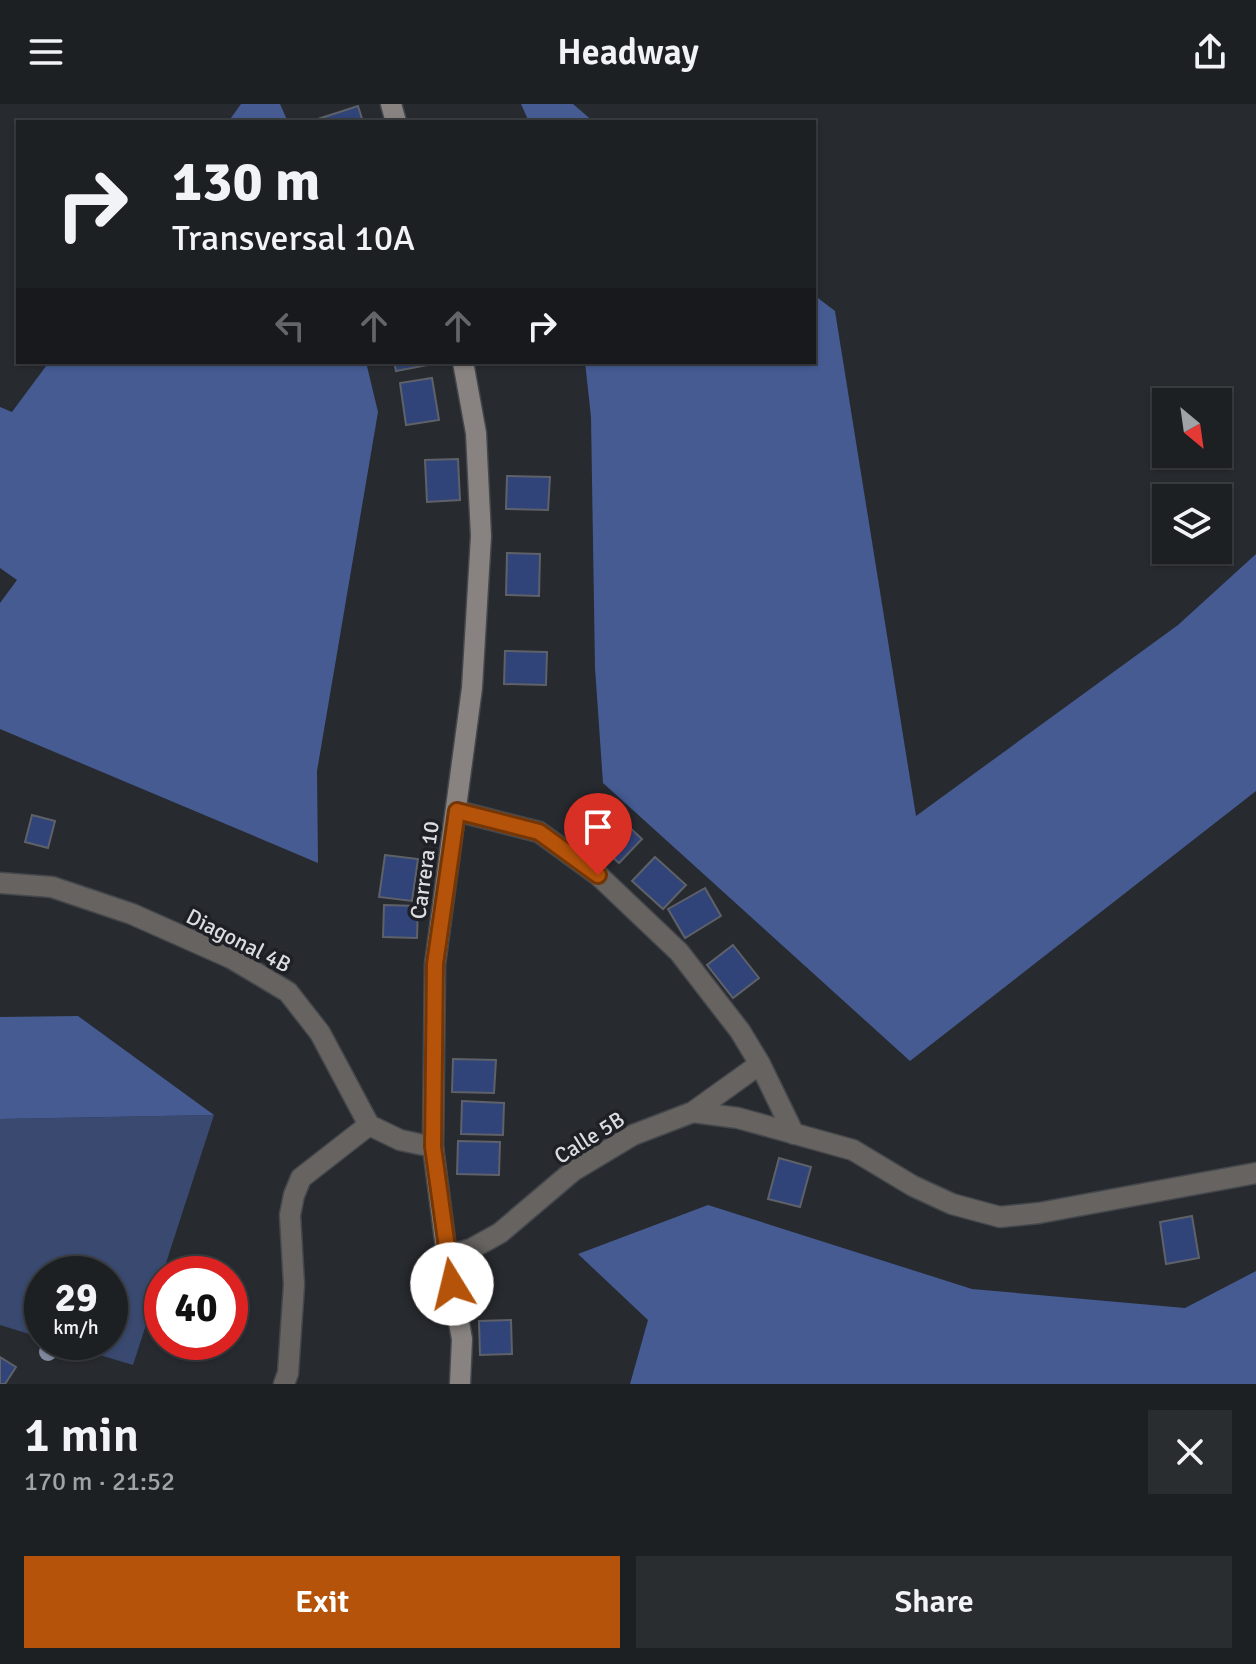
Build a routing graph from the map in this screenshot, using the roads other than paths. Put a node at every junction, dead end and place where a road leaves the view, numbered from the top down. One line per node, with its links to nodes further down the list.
1 (463, 364): 2 (street, Carrera 10)
2 (457, 811): 4 (street); 8 (street, Carrera 10)
3 (0, 883): 6 (street, Diagonal 4B)
4 (760, 1064): 5 (street, Calle 5B); 7 (street)
5 (693, 1112): 7 (street); 10 (street, Calle 5B)
6 (369, 1125): 8 (street); 11 (street)
7 (794, 1134): 9 (street)
8 (433, 1147): 10 (street, Carrera 10)
9 (1256, 1173)
10 (447, 1256): 12 (street, Carrera 10)
11 (284, 1384)
12 (460, 1384)

